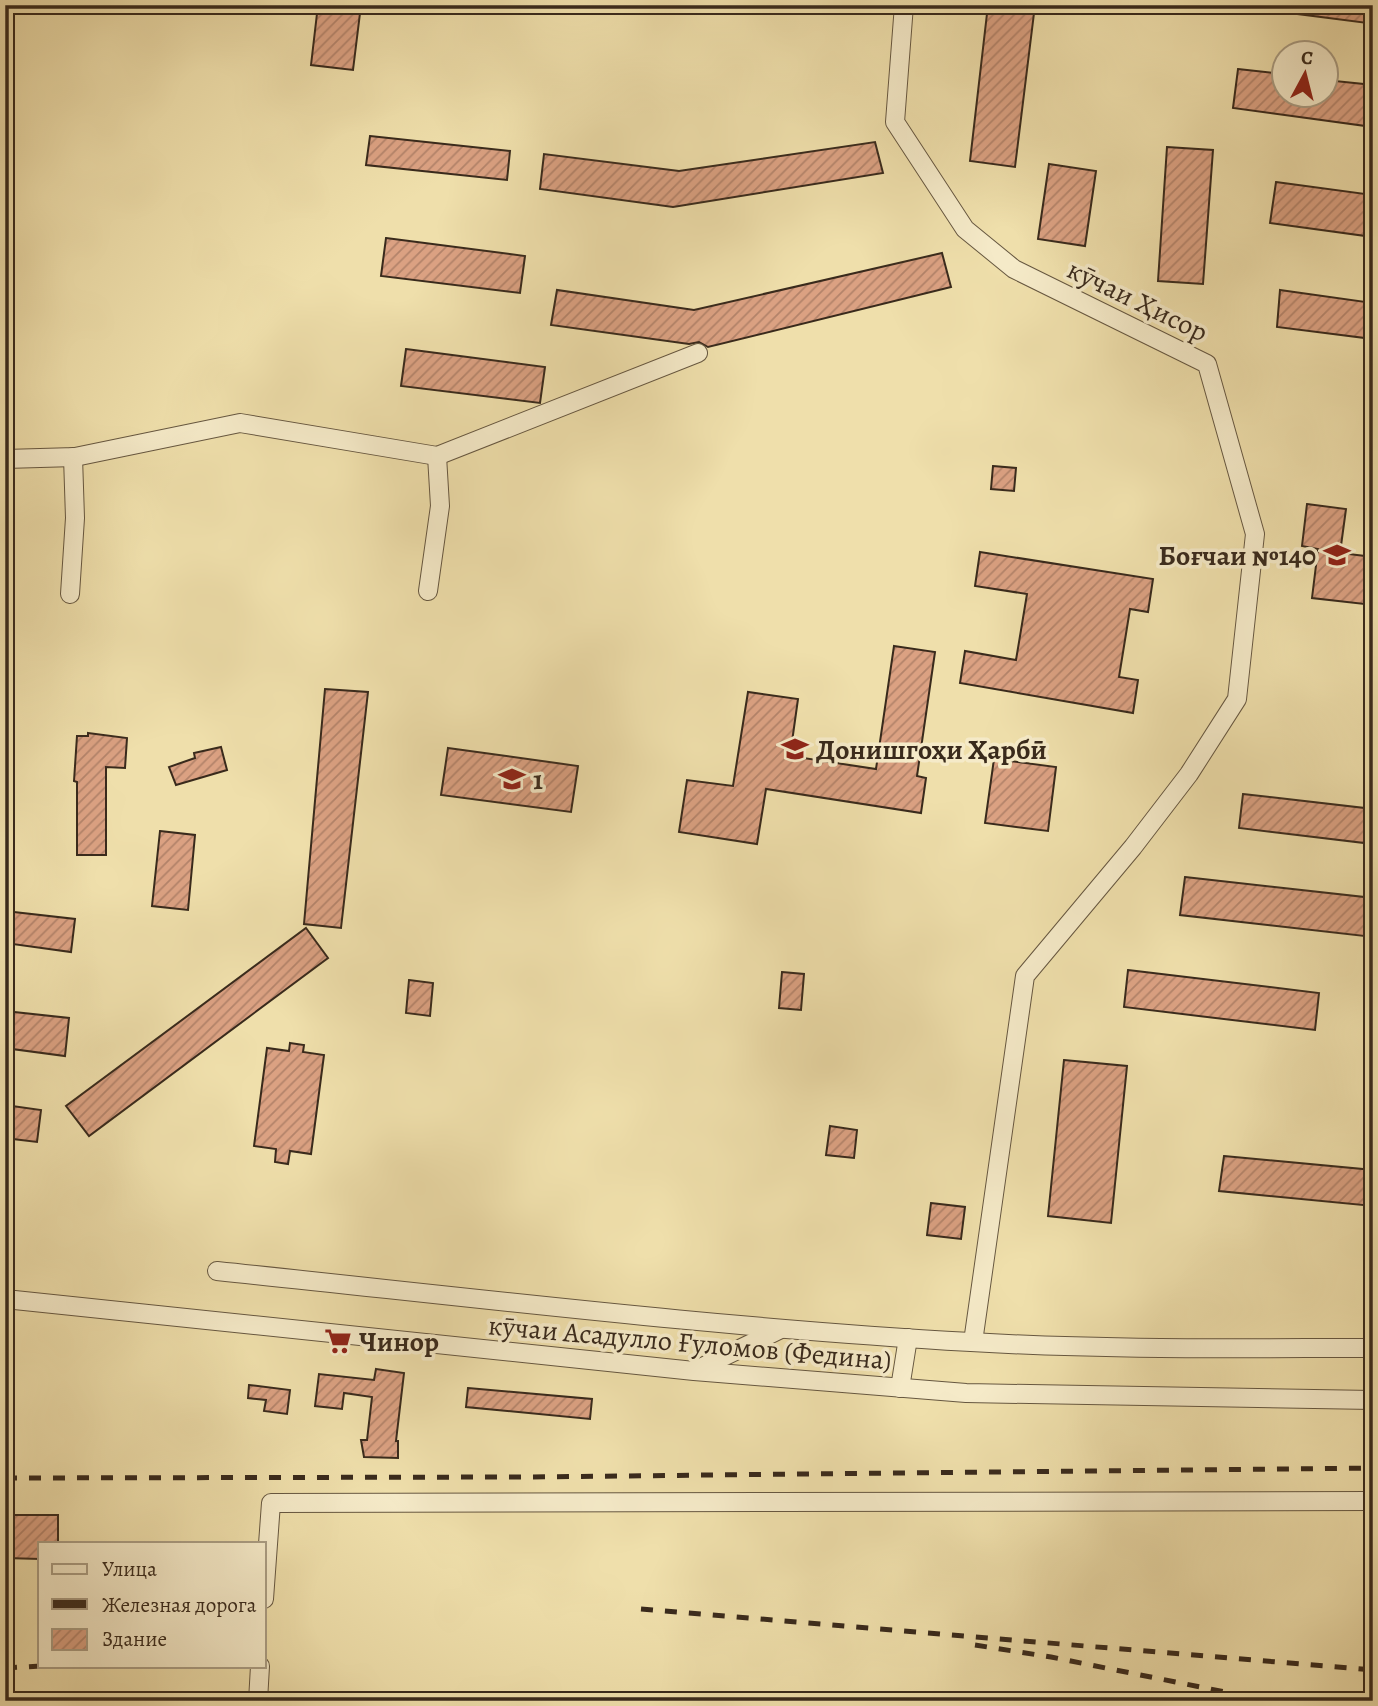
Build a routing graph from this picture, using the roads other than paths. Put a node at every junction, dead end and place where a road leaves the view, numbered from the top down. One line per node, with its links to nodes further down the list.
1 (904, 5): 12 (street, кӯчаи Ҳисор)
2 (698, 353): 3 (street)
3 (437, 456): 4 (street); 6 (street)
4 (73, 457): 5 (street); 7 (street)
5 (5, 459)
6 (428, 591)
7 (70, 594)
8 (218, 1271): 10 (street)
9 (5, 1299): 14 (street, кӯчаи Асадулло Ғуломов (Федина))
10 (781, 1329): 11 (street); 14 (street)
11 (908, 1338): 12 (street); 15 (street)
12 (973, 1342): 13 (street)
13 (1373, 1348)
14 (694, 1371): 15 (street, кӯчаи Асадулло Ғуломов (Федина))
15 (900, 1388): 16 (street, кӯчаи Асадулло Ғуломов (Федина))
16 (1373, 1400)
17 (1373, 1501): 18 (street)
18 (266, 1572)
19 (260, 1668): 20 (street)
20 (258, 1701)

